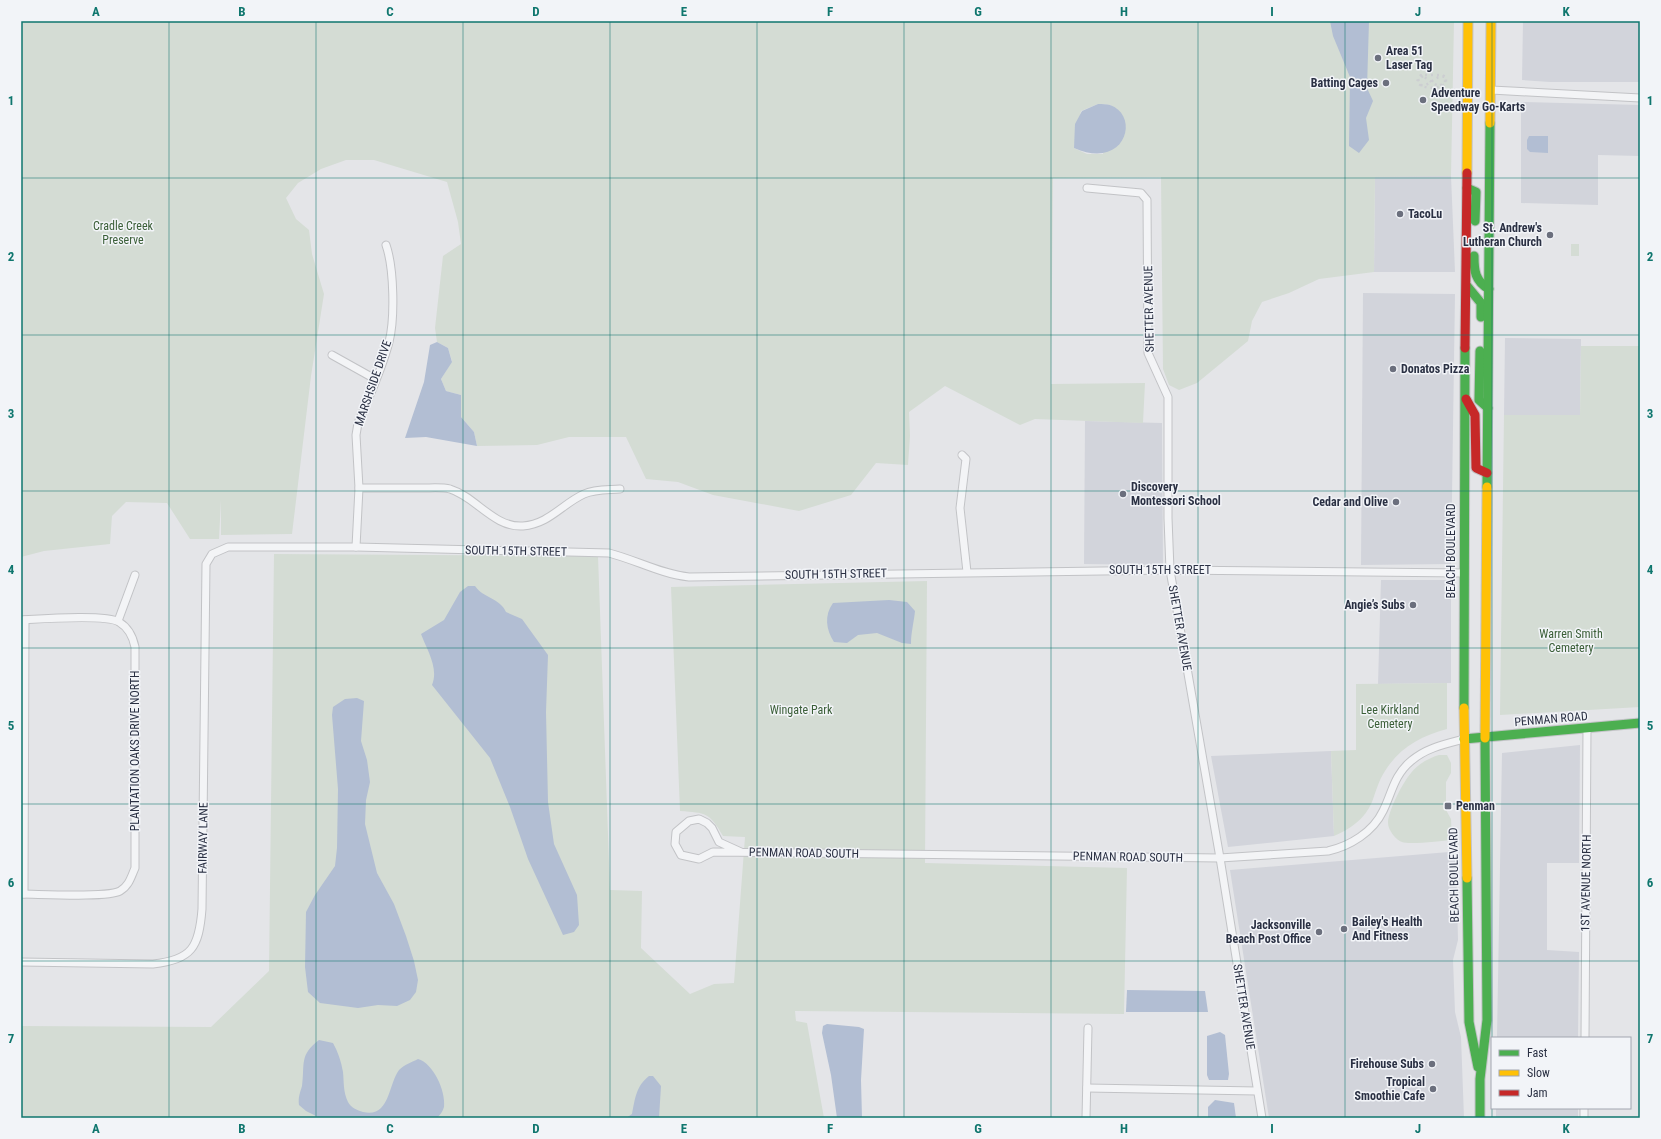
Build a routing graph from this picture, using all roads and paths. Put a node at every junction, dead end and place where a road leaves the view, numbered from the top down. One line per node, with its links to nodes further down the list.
1 (1468, 21): 6 (main road, BEACH BOULEVARD)
2 (1491, 21): 3 (main road)
3 (1491, 90): 4 (street); 9 (main road)
4 (1640, 98)
5 (1087, 188): 20 (street, SHETTER AVENUE)
6 (1467, 188): 8 (main road, BEACH BOULEVARD); 9 (main road)
7 (386, 245): 11 (street, MARSHSIDE DRIVE)
8 (1466, 286): 12 (main road, BEACH BOULEVARD); 13 (main road)
9 (1489, 289): 13 (main road)
10 (332, 355): 11 (street)
11 (375, 379): 16 (street, MARSHSIDE DRIVE)
12 (1465, 398): 15 (main road); 22 (main road, BEACH BOULEVARD)
13 (1488, 408): 15 (main road)
14 (962, 455): 21 (street)
15 (1487, 473): 28 (main road)
16 (359, 488): 17 (street); 18 (street, MARSHSIDE DRIVE)
17 (620, 489)
18 (356, 547): 19 (street, SOUTH 15TH STREET); 21 (street, SOUTH 15TH STREET)
19 (214, 553): 35 (street, FAIRWAY LANE)
20 (1170, 570): 21 (street, SOUTH 15TH STREET); 22 (street, SOUTH 15TH STREET); 33 (street, SHETTER AVENUE)
21 (967, 572)
22 (1463, 573): 29 (main road, BEACH BOULEVARD)
23 (135, 575): 25 (street)
24 (23, 620): 25 (street); 34 (street)
25 (118, 621): 34 (street, PLANTATION OAKS DRIVE NORTH)
26 (1640, 723): 27 (main road, PENMAN ROAD)
27 (1587, 728): 28 (main road, PENMAN ROAD); 37 (street, 1ST AVENUE NORTH)
28 (1485, 737): 29 (main road, PENMAN ROAD); 38 (main road)
29 (1464, 739): 33 (street, PENMAN ROAD SOUTH); 38 (main road, BEACH BOULEVARD)
30 (714, 836): 31 (street, PENMAN ROAD SOUTH); 32 (street); 32 (street, PENMAN ROAD SOUTH)
31 (741, 852): 32 (street, PENMAN ROAD SOUTH); 33 (street, PENMAN ROAD SOUTH)
32 (705, 856)
33 (1220, 858): 40 (street, SHETTER AVENUE)
34 (22, 894)
35 (21, 962)
36 (1088, 1028): 39 (street)
37 (1584, 1037)
38 (1480, 1079): 43 (main road)
39 (1087, 1088): 40 (street); 41 (street)
40 (1257, 1091): 42 (street, SHETTER AVENUE)
41 (1086, 1118)
42 (1262, 1118)
43 (1480, 1118)

